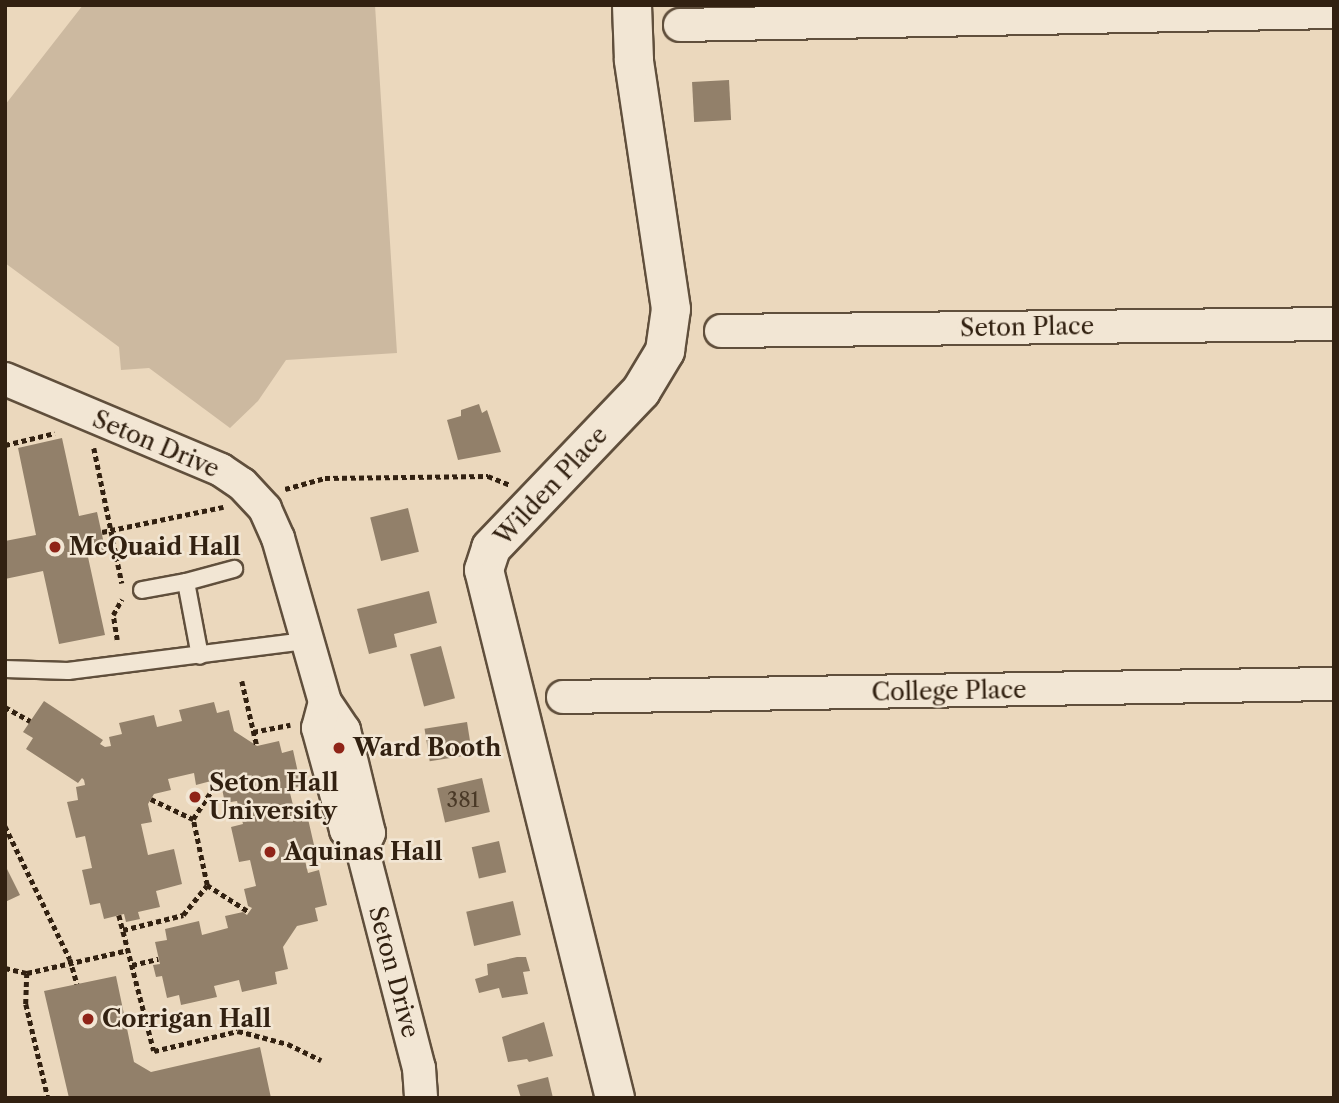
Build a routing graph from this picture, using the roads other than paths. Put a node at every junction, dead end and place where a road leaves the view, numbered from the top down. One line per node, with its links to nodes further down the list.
1 (632, 5): 16 (street, Wilden Place)
2 (1334, 12): 3 (street)
3 (680, 26)
4 (1334, 324): 5 (street, Seton Place)
5 (721, 331)
6 (5, 379): 10 (street, Seton Drive)
7 (234, 569): 8 (lane)
8 (186, 582): 9 (lane); 11 (lane)
9 (142, 590)
10 (307, 641): 11 (lane); 15 (street, Seton Drive)
11 (200, 656): 12 (lane)
12 (5, 668)
13 (1334, 684): 14 (street, College Place)
14 (563, 697)
15 (421, 1098)
16 (615, 1098)

